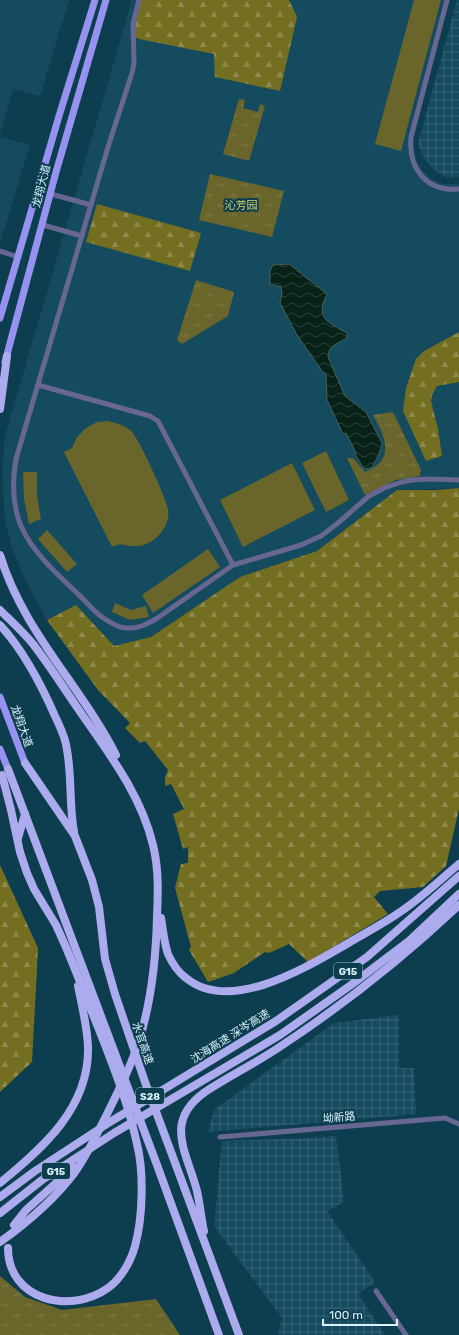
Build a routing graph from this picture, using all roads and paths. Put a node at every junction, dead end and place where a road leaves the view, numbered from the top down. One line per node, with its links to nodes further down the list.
1 (95, 0): 11 (main road, 龙翔大道)
2 (106, 0): 6 (main road, 龙翔大道)
3 (139, 0): 7 (street)
4 (447, 0): 5 (street)
5 (459, 189)
6 (51, 194): 7 (street); 8 (main road, 龙翔大道)
7 (91, 205): 9 (street)
8 (43, 225): 9 (street); 13 (main road, 龙翔大道)
9 (82, 236): 15 (street)
10 (0, 251): 11 (street)
11 (18, 256): 12 (main road, 龙翔大道)
12 (0, 318)
13 (7, 356): 14 (main road, 龙翔大道); 16 (highway)
14 (0, 379)
15 (38, 385): 19 (street); 19 (street)
16 (0, 409)
17 (459, 480): 19 (street)
18 (0, 555): 26 (highway)
19 (233, 565)
20 (0, 610): 26 (highway)
21 (0, 625): 28 (highway)
22 (0, 697): 24 (main road, 龙翔大道)
23 (0, 749): 25 (main road)
24 (25, 763): 28 (highway, 水官高速 / S28)
25 (3, 772): 27 (highway); 29 (highway)
26 (128, 781): 32 (highway)
27 (24, 812): 29 (highway); 47 (highway, S28)
28 (75, 836): 45 (highway, 水官高速 / S28)
29 (18, 841): 35 (highway)
30 (459, 864): 32 (highway)
31 (459, 876): 40 (highway, 沈海高速 深岑高速 / G15)
32 (158, 884): 43 (highway)
33 (459, 894): 37 (highway, 沈海高速 深岑高速 / G15)
34 (459, 905): 45 (highway)
35 (73, 964): 39 (highway); 44 (highway)
36 (459, 1124): 38 (street, 坳新路)
37 (112, 1134): 41 (highway, 沈海高速 深岑高速 / G15); 42 (highway)
38 (220, 1137)
39 (0, 1183)
40 (0, 1197)
41 (0, 1213)
42 (14, 1224)
43 (0, 1242)
44 (8, 1248)
45 (207, 1250): 48 (highway, 水官高速 / S28)
46 (376, 1292): 49 (street)
47 (219, 1335)
48 (239, 1335)
49 (406, 1335)

